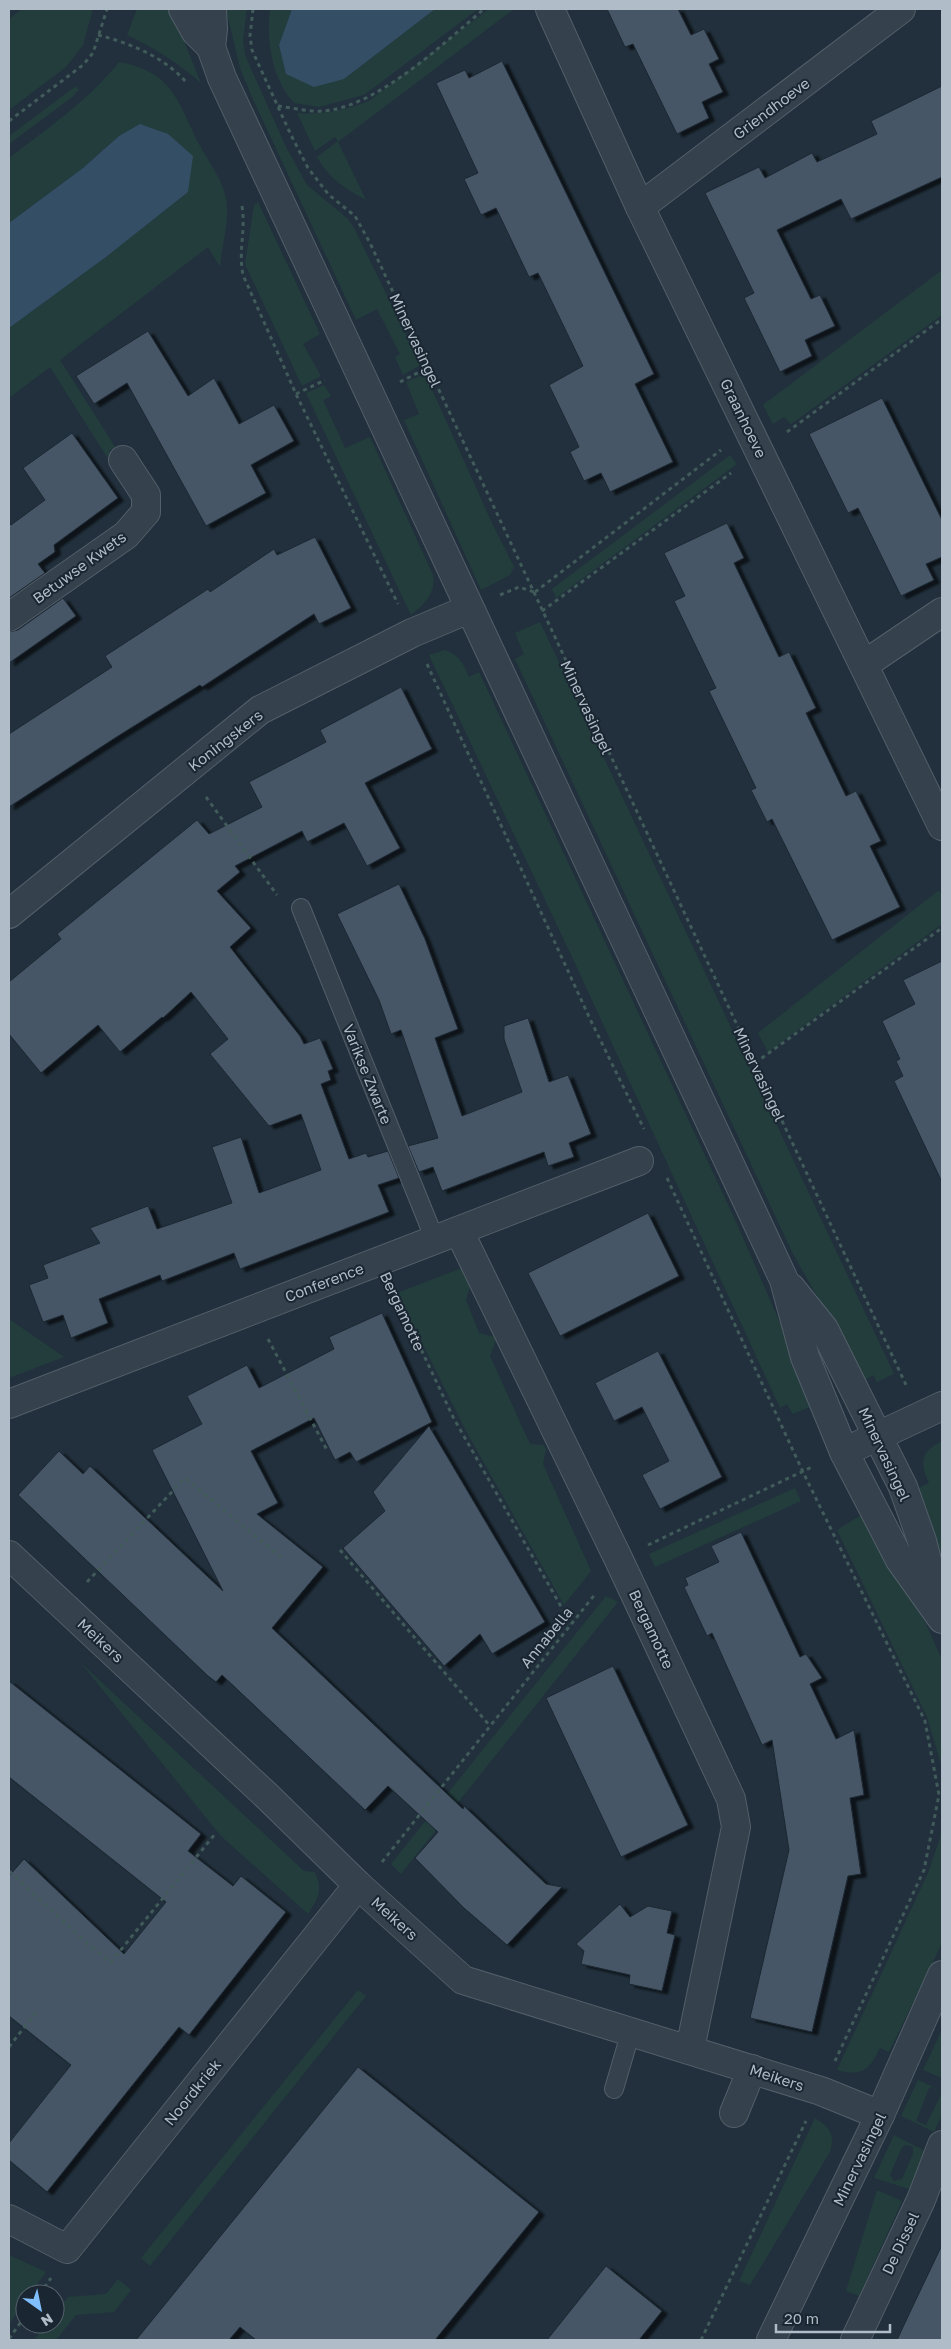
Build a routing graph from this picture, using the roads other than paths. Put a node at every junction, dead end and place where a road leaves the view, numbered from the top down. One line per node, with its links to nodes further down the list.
1 (183, 9): 5 (street, Minervasingel)
2 (212, 9): 5 (street, Minervasingel)
3 (550, 9): 6 (street, Graanhoeve)
4 (901, 9): 6 (street, Griendhoeve)
5 (211, 47): 8 (street, Minervasingel)
6 (640, 208): 11 (street, Graanhoeve)
7 (123, 460): 10 (street, Betuwse Kwets)
8 (468, 609): 14 (street, Koningskers); 17 (street, Minervasingel)
9 (942, 612): 11 (street)
10 (9, 617)
11 (865, 664): 12 (street, Graanhoeve)
12 (942, 826)
13 (301, 908): 16 (lane, Varikse Zwarte)
14 (9, 914)
15 (639, 1161): 16 (street, Conference)
16 (447, 1235): 18 (street, Conference); 27 (street, Bergamotte)
17 (784, 1280): 20 (street, Minervasingel); 21 (street, Minervasingel)
18 (9, 1404)
19 (932, 1411): 20 (street)
20 (877, 1436): 21 (street); 23 (street, Minervasingel)
21 (844, 1452): 23 (street, Minervasingel)
22 (9, 1555): 24 (street, Meikers)
23 (942, 1618)
24 (358, 1885): 26 (street, Meikers); 34 (street, Noordkriek)
25 (942, 1975): 31 (street, Minervasingel)
26 (631, 2031): 27 (street, Meikers); 29 (lane)
27 (690, 2049): 28 (street, Meikers)
28 (752, 2069): 30 (street); 31 (street, Meikers)
29 (614, 2089)
30 (734, 2113)
31 (880, 2115): 35 (street, Minervasingel)
32 (942, 2145): 33 (street, De Dissel)
33 (932, 2205): 36 (street, De Dissel)
34 (9, 2219)
35 (771, 2340)
36 (855, 2340)

